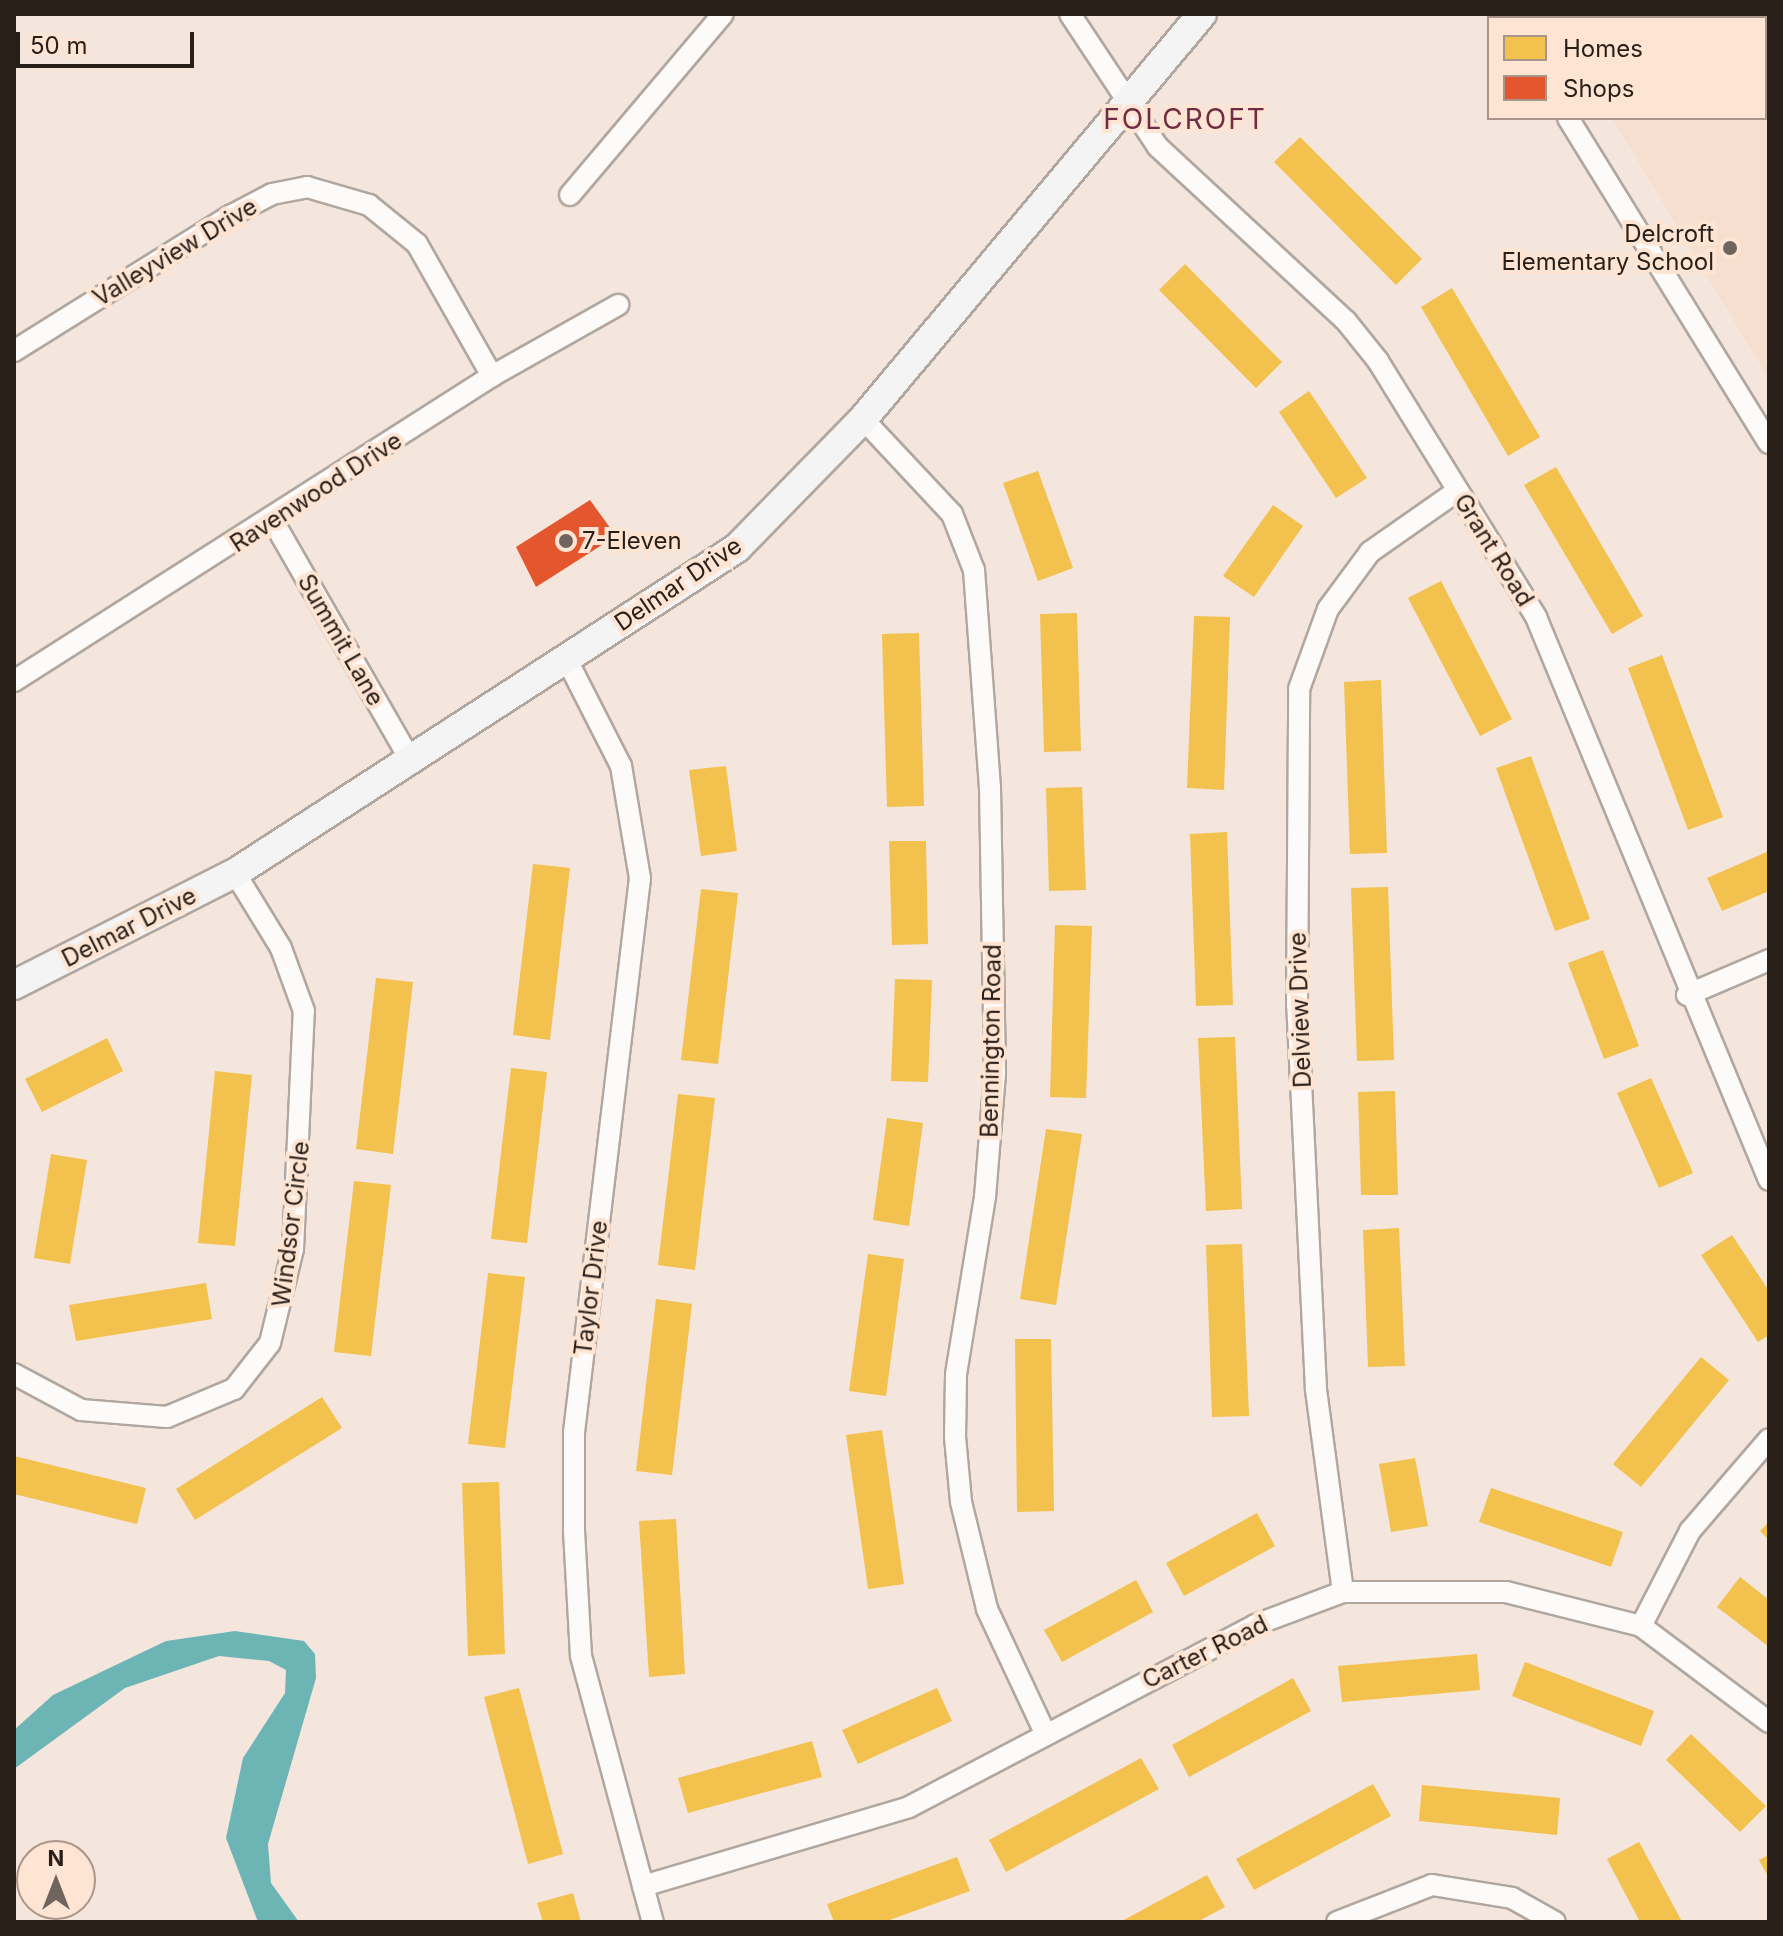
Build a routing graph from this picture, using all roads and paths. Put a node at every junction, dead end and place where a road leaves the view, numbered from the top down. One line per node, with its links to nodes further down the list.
1 (723, 14): 6 (street)
2 (1070, 14): 4 (street, Grant Road)
3 (1202, 14): 4 (street, Delmar Drive)
4 (1128, 102): 10 (street, Delmar Drive); 12 (street, Grant Road)
5 (1569, 120): 11 (street)
6 (570, 195)
7 (618, 305): 9 (street, Ravenwood Drive)
8 (14, 351): 9 (street, Valleyview Drive)
9 (492, 376): 13 (street, Ravenwood Drive)
10 (863, 419): 14 (street, Delmar Drive); 27 (street, Bennington Road)
11 (1769, 443)
12 (1457, 491): 20 (street, Grant Road); 24 (street, Delview Drive)
13 (273, 521): 15 (street, Ravenwood Drive); 16 (street, Summit Lane)
14 (567, 660): 16 (street, Delmar Drive); 28 (street, Taylor Drive)
15 (14, 681)
16 (410, 759): 17 (street, Delmar Drive)
17 (235, 873): 19 (street, Delmar Drive); 22 (street, Windsor Circle)
18 (1769, 960): 20 (street)
19 (14, 985)
20 (1687, 995): 21 (street, Grant Road)
21 (1769, 1180)
22 (14, 1374)
23 (1769, 1439): 25 (street)
24 (1343, 1592): 25 (street, Carter Road); 27 (street, Carter Road)
25 (1641, 1626): 26 (street, Carter Road)
26 (1769, 1722)
27 (1045, 1733): 28 (street, Carter Road)
28 (643, 1886): 29 (street, Taylor Drive)
29 (653, 1922)
30 (1337, 1922): 31 (street)
31 (1555, 1922)

